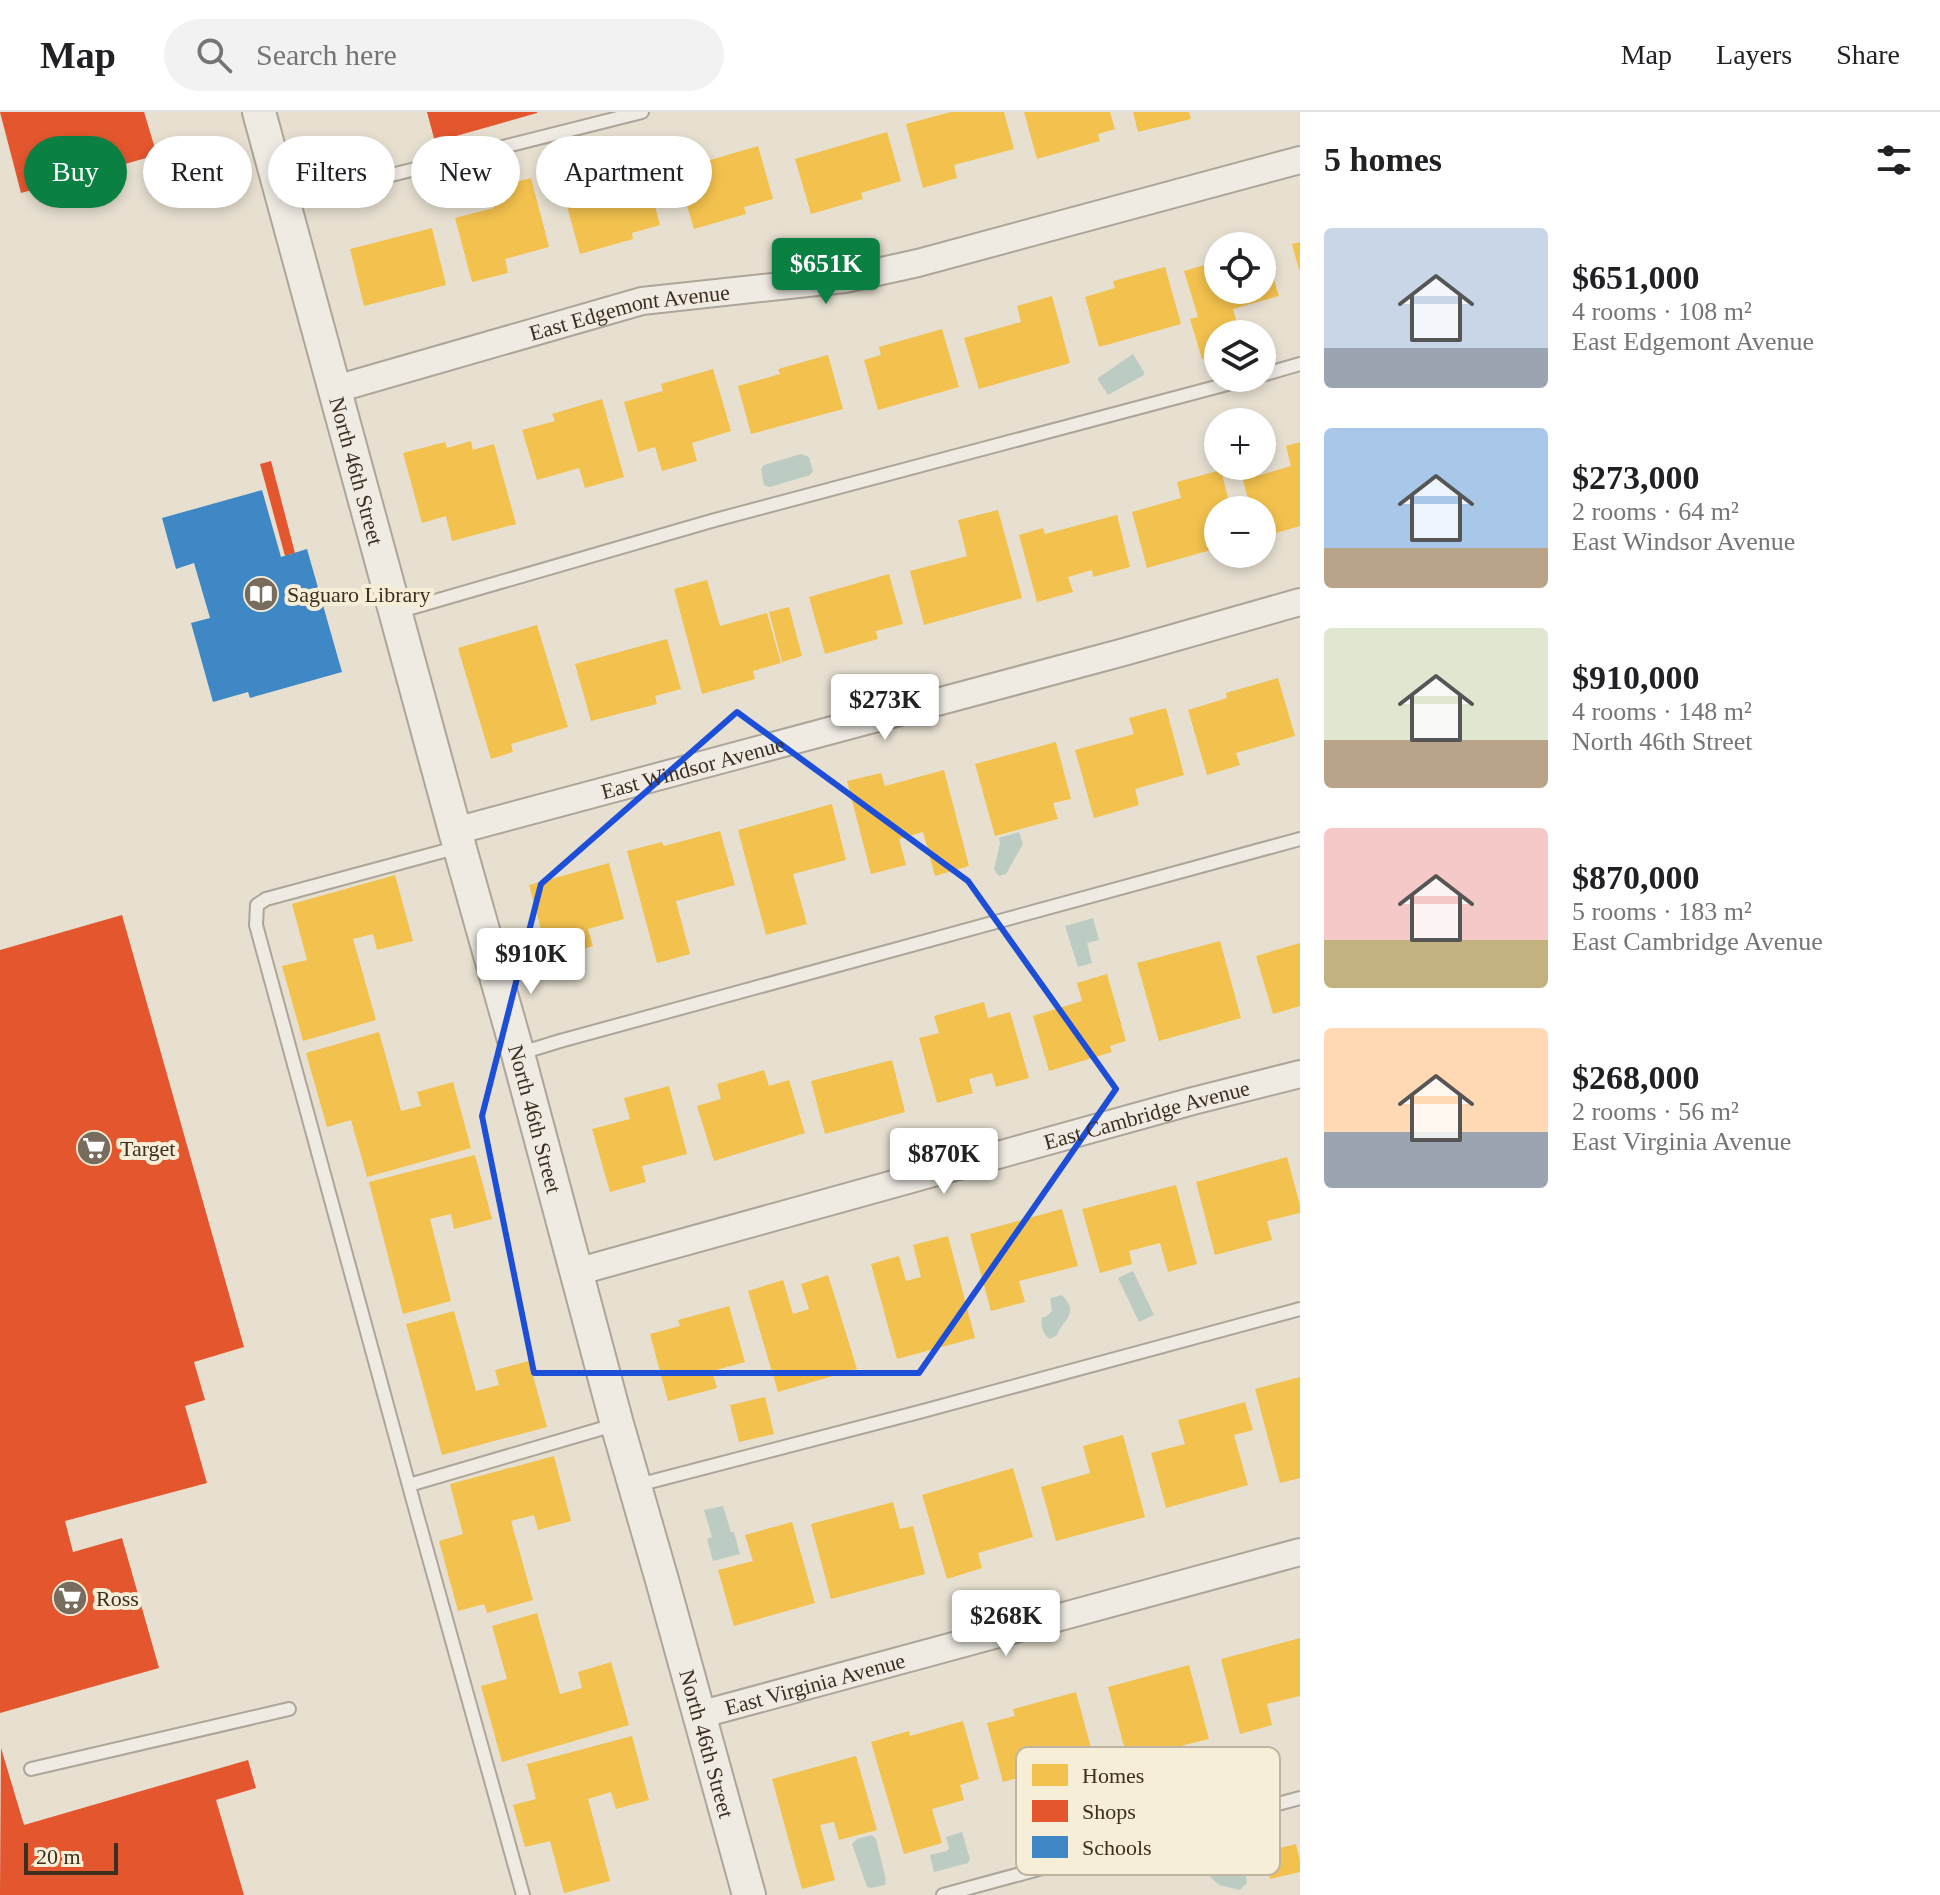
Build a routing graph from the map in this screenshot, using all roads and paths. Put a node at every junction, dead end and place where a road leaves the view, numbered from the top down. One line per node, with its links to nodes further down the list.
1 (259, 112): 3 (street, North 46th Street)
2 (642, 112): 5 (lane)
3 (268, 144)
4 (1300, 160): 9 (street, East Edgemont Avenue)
5 (395, 174)
6 (286, 208): 9 (street, North 46th Street)
7 (1300, 364): 8 (lane)
8 (1276, 371)
9 (336, 389): 12 (street, North 46th Street)
10 (1204, 390): 12 (lane)
11 (1300, 602): 13 (street, East Windsor Avenue)
12 (396, 613): 13 (street, North 46th Street)
13 (457, 839): 15 (street, North 46th Street); 20 (lane)
14 (1300, 839): 15 (lane)
15 (518, 1054): 17 (street, North 46th Street)
16 (1300, 1074): 17 (street, East Cambridge Avenue)
17 (576, 1272): 19 (street, North 46th Street)
18 (1300, 1309): 21 (lane)
19 (617, 1424): 20 (lane); 21 (street, North 46th Street)
20 (409, 1485): 29 (lane)
21 (634, 1486): 24 (street, North 46th Street)
22 (1300, 1552): 24 (street, East Virginia Avenue)
23 (289, 1709): 25 (lane)
24 (699, 1715): 30 (street, North 46th Street)
25 (31, 1769)
26 (1300, 1798): 27 (lane)
27 (1280, 1803)
28 (1017, 1875): 31 (lane)
29 (523, 1895)
30 (749, 1895)
31 (943, 1895)

